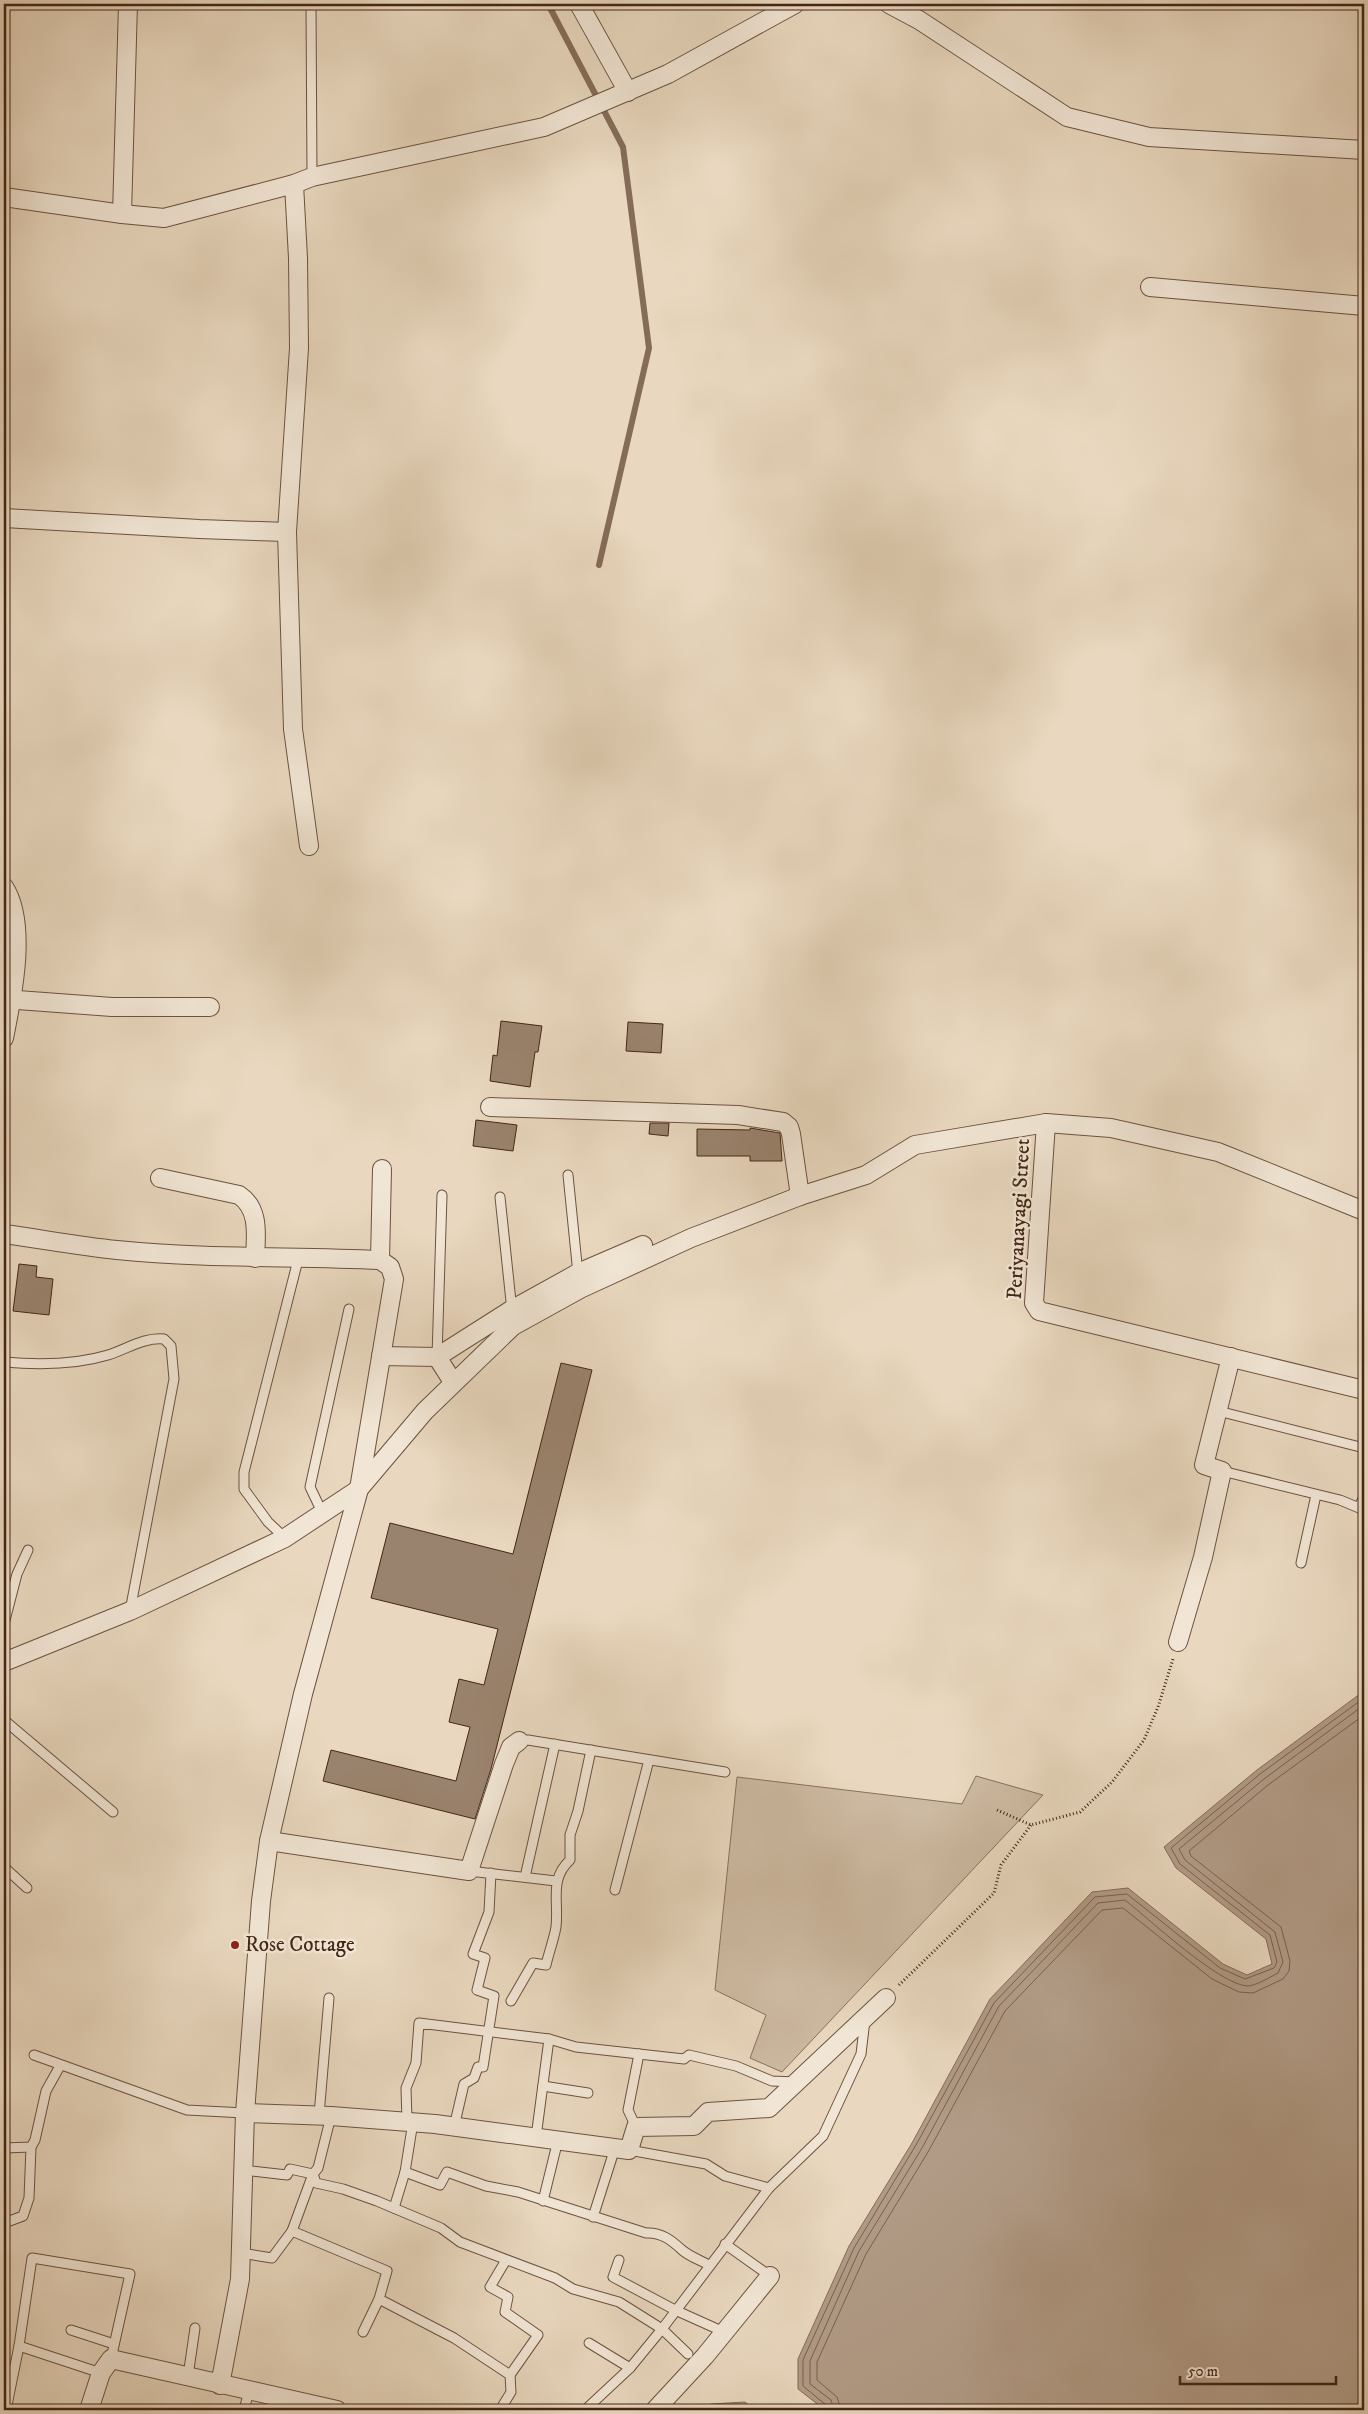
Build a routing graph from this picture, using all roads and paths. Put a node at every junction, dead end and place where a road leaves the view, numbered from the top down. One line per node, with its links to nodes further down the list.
1 (128, 4): 11 (street)
2 (311, 4): 8 (lane)
3 (579, 4): 6 (street)
4 (795, 4): 6 (street)
5 (889, 4): 7 (street)
6 (623, 94): 8 (street)
7 (1364, 150)
8 (312, 177): 9 (street)
9 (294, 184): 11 (street); 15 (street)
10 (4, 197): 11 (street)
11 (122, 214)
12 (1150, 287): 13 (street)
13 (1364, 306)
14 (4, 518): 15 (street)
15 (286, 532): 16 (street)
16 (309, 846)
17 (4, 887): 18 (street)
18 (8, 1000): 19 (street); 20 (street)
19 (210, 1007)
20 (4, 1038)
21 (490, 1107): 27 (street)
22 (1046, 1123): 27 (street, Periyanayagi Street); 29 (street); 40 (street, Periyanayagi Street)
23 (382, 1169): 34 (street)
24 (568, 1175): 35 (lane)
25 (160, 1178): 33 (street)
26 (442, 1195): 39 (lane)
27 (800, 1196): 35 (street)
28 (500, 1197): 37 (lane)
29 (1364, 1211)
30 (4, 1234): 33 (street)
31 (643, 1244): 35 (street)
32 (299, 1256): 33 (street); 34 (street); 52 (lane)
33 (255, 1258)
34 (380, 1260): 38 (street)
35 (579, 1281): 37 (street)
36 (349, 1309): 51 (lane)
37 (512, 1318): 39 (street); 42 (street)
38 (381, 1356): 39 (street); 47 (street)
39 (437, 1357): 42 (street)
40 (1231, 1357): 43 (street); 44 (street)
41 (4, 1362): 55 (lane)
42 (453, 1382): 47 (street)
43 (1364, 1390)
44 (1218, 1411): 45 (lane); 46 (street)
45 (1364, 1448)
46 (1222, 1471): 48 (lane); 57 (street)
47 (359, 1489): 51 (street); 68 (street)
48 (1316, 1495): 50 (lane); 54 (lane)
49 (1364, 1497): 50 (lane)
50 (1362, 1508)
51 (322, 1512): 52 (street)
52 (285, 1538): 55 (street)
53 (28, 1550): 56 (lane)
54 (1301, 1563)
55 (130, 1611): 58 (street)
56 (4, 1624)
57 (1178, 1642): 67 (path)
58 (4, 1662)
59 (4, 1720): 66 (lane)
60 (519, 1741): 61 (lane); 70 (street)
61 (555, 1744): 62 (lane); 72 (lane)
62 (591, 1750): 63 (lane); 73 (lane)
63 (649, 1760): 64 (lane); 75 (lane)
64 (725, 1772)
65 (997, 1810): 67 (path)
66 (113, 1812)
67 (1031, 1825): 77 (path)
68 (269, 1841): 70 (street); 88 (street)
69 (4, 1867): 74 (lane)
70 (469, 1871): 71 (lane)
71 (491, 1873): 72 (lane); 80 (lane)
72 (525, 1877): 73 (lane)
73 (556, 1881): 78 (lane)
74 (27, 1888)
75 (615, 1890)
76 (329, 1998): 89 (lane)
77 (886, 1998): 79 (street)
78 (511, 2001)
79 (865, 2020): 85 (street); 101 (lane)
80 (490, 2031): 81 (lane); 90 (lane); 91 (lane)
81 (549, 2039): 82 (lane); 86 (lane)
82 (639, 2054): 85 (lane); 92 (lane)
83 (34, 2055): 84 (lane)
84 (60, 2066): 88 (lane); 95 (lane)
85 (799, 2082): 92 (street)
86 (543, 2086): 87 (lane); 93 (lane)
87 (588, 2093)
88 (245, 2113): 89 (street); 98 (street)
89 (325, 2116): 90 (street); 100 (lane)
90 (410, 2122): 91 (street); 99 (lane)
91 (454, 2127): 93 (street)
92 (636, 2127): 97 (street)
93 (536, 2137): 94 (street)
94 (558, 2140): 97 (street); 102 (lane)
95 (31, 2147): 96 (lane); 105 (lane)
96 (4, 2148)
97 (622, 2149): 101 (lane); 104 (lane)
98 (243, 2170): 100 (lane); 108 (street)
99 (405, 2172): 102 (lane); 103 (lane)
100 (314, 2174): 103 (lane); 106 (lane)
101 (768, 2188): 107 (lane)
102 (543, 2202): 104 (lane)
103 (394, 2208): 109 (lane)
104 (593, 2217): 111 (lane)
105 (4, 2223)
106 (292, 2231): 108 (lane); 113 (lane)
107 (725, 2244): 111 (lane); 112 (lane)
108 (241, 2253): 128 (street)
109 (506, 2260): 116 (lane); 126 (lane)
110 (619, 2260): 114 (lane)
111 (709, 2265): 114 (lane)
112 (770, 2276): 119 (street)
113 (379, 2299): 118 (lane); 126 (lane)
114 (675, 2310): 116 (lane); 119 (lane)
115 (195, 2328): 127 (lane)
116 (662, 2329): 123 (lane); 124 (lane)
117 (71, 2330): 122 (lane)
118 (363, 2332)
119 (724, 2332): 136 (street)
120 (589, 2343): 124 (lane)
121 (19, 2346): 122 (lane); 125 (lane); 131 (lane)
122 (112, 2352): 125 (street); 127 (street)
123 (688, 2354)
124 (630, 2368): 135 (lane)
125 (101, 2374): 132 (street)
126 (510, 2375): 134 (lane)
127 (188, 2376): 128 (street)
128 (220, 2385): 129 (street)
129 (249, 2391): 130 (street); 133 (lane)
130 (329, 2409)
131 (6, 2410)
132 (91, 2410)
133 (244, 2410)
134 (500, 2410)
135 (585, 2410)
136 (655, 2410)

